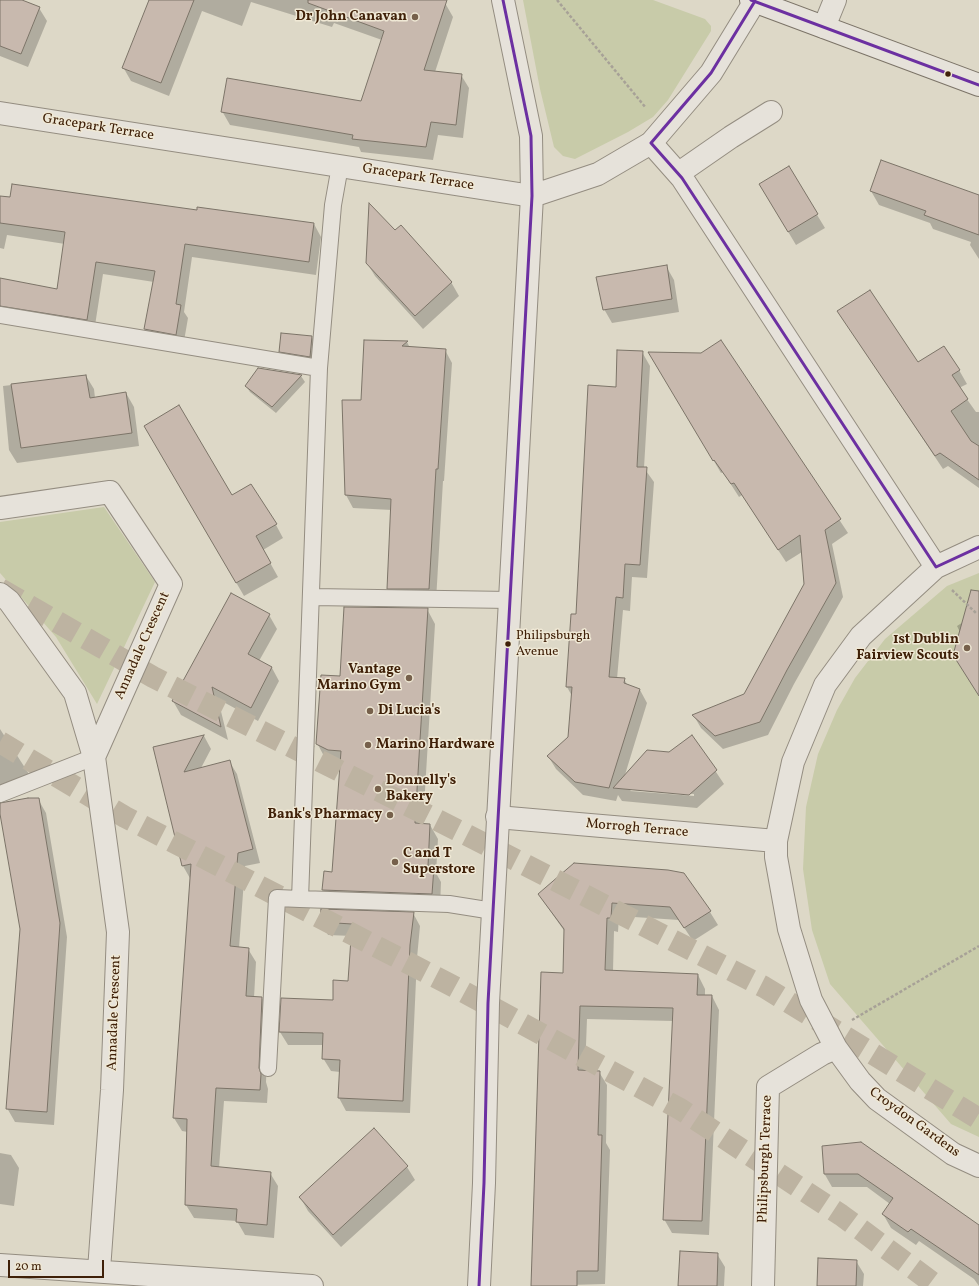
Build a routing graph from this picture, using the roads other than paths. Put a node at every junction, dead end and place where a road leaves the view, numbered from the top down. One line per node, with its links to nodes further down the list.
1 (503, 0): 11 (street)
2 (754, 0): 4 (street); 8 (street, Gracepark Terrace)
3 (835, 0): 4 (street)
4 (824, 27): 5 (street)
5 (979, 85)
6 (771, 112): 10 (street)
7 (0, 113): 9 (street, Gracepark Terrace)
8 (657, 136): 10 (street); 11 (street, Gracepark Terrace)
9 (340, 166): 11 (street, Gracepark Terrace); 13 (lane)
10 (679, 173): 16 (street)
11 (532, 196): 19 (street)
12 (0, 315): 13 (lane)
13 (319, 368): 18 (lane)
14 (0, 508): 20 (street, Annadale Crescent)
15 (979, 547): 16 (street, Croydon Gardens)
16 (936, 567): 23 (street, Croydon Gardens)
17 (0, 594): 20 (street, Annadale Crescent)
18 (312, 596): 19 (lane); 24 (lane)
19 (510, 600): 22 (street)
20 (94, 757): 21 (lane); 30 (street, Annadale Crescent)
21 (0, 794)
22 (497, 816): 23 (street, Morrogh Terrace); 25 (street)
23 (776, 840): 26 (street, Croydon Gardens)
24 (300, 899): 25 (lane); 27 (lane)
25 (493, 911): 32 (street)
26 (832, 1042): 28 (street, Croydon Gardens); 33 (street, Philipsburgh Terrace)
27 (268, 1068)
28 (979, 1166)
29 (0, 1264): 30 (street)
30 (100, 1270): 31 (street)
31 (312, 1286)
32 (479, 1286)
33 (763, 1286)

